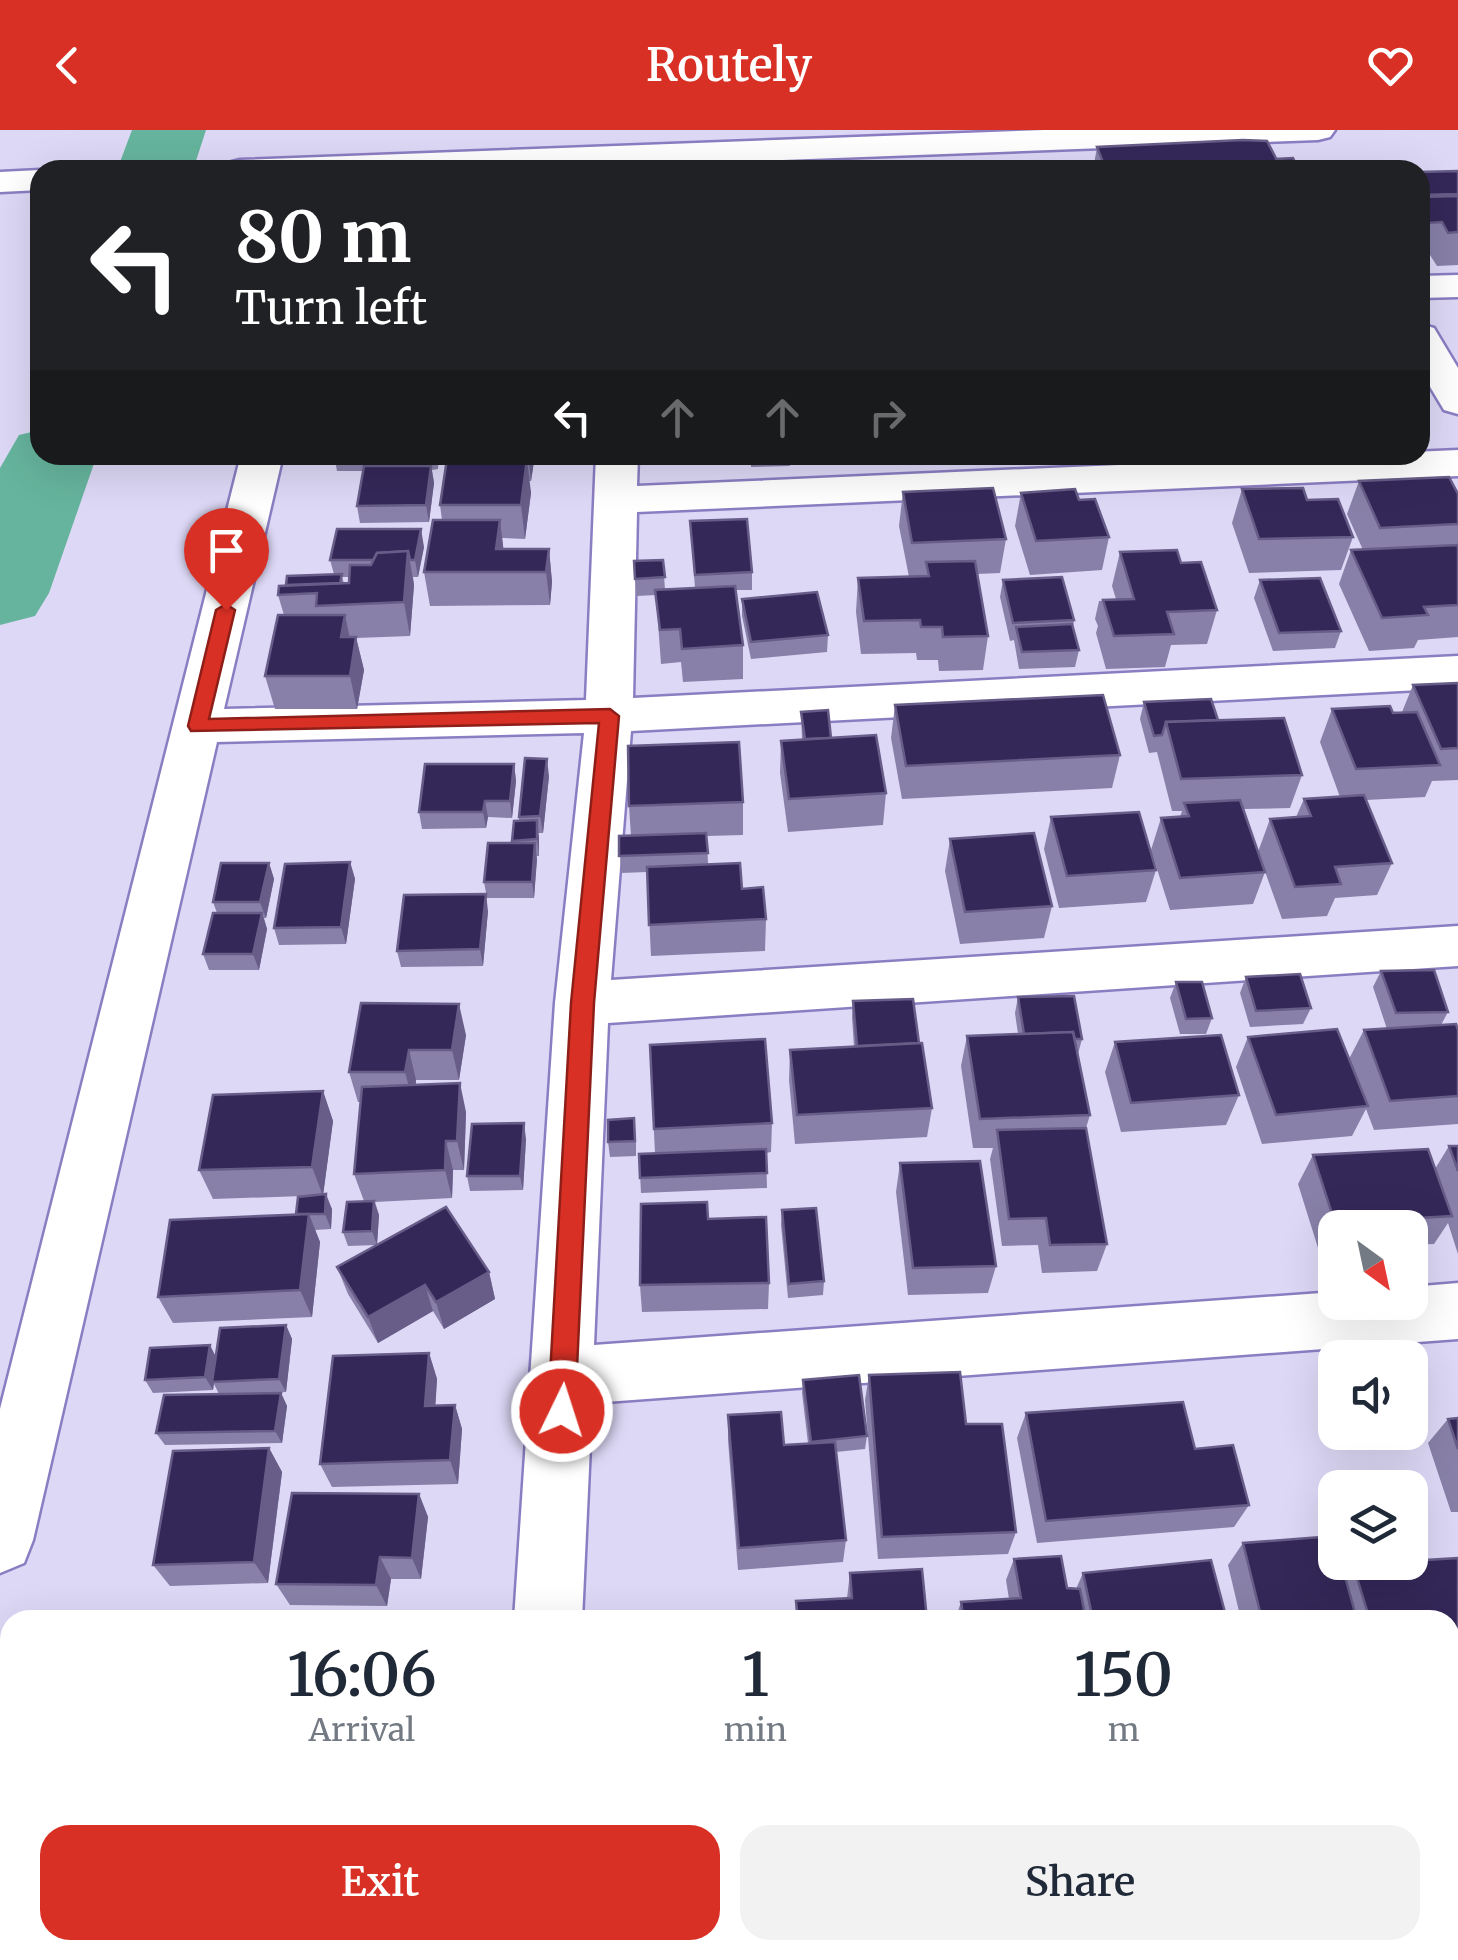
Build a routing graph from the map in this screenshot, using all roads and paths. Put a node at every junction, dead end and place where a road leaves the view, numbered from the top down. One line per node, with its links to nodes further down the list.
1 (348, 134): 4 (street)
2 (1310, 137): 3 (street)
3 (627, 152): 5 (street)
4 (334, 160)
5 (478, 160)
6 (30, 180): 7 (street)
7 (0, 182)
8 (1458, 286): 9 (street)
9 (1430, 287)
10 (1430, 353): 11 (street)
11 (1458, 402)
12 (1430, 464): 13 (street)
13 (1458, 464)
14 (260, 465): 19 (street)
15 (1398, 465): 16 (street)
16 (616, 478): 18 (street)
17 (1458, 672): 18 (street)
18 (610, 716): 19 (street); 21 (street)
19 (198, 726): 24 (street)
20 (1458, 946): 21 (street)
21 (582, 1003): 23 (street)
22 (1458, 1311): 23 (street)
23 (564, 1376): 25 (street)
24 (0, 1540)
25 (549, 1610)

